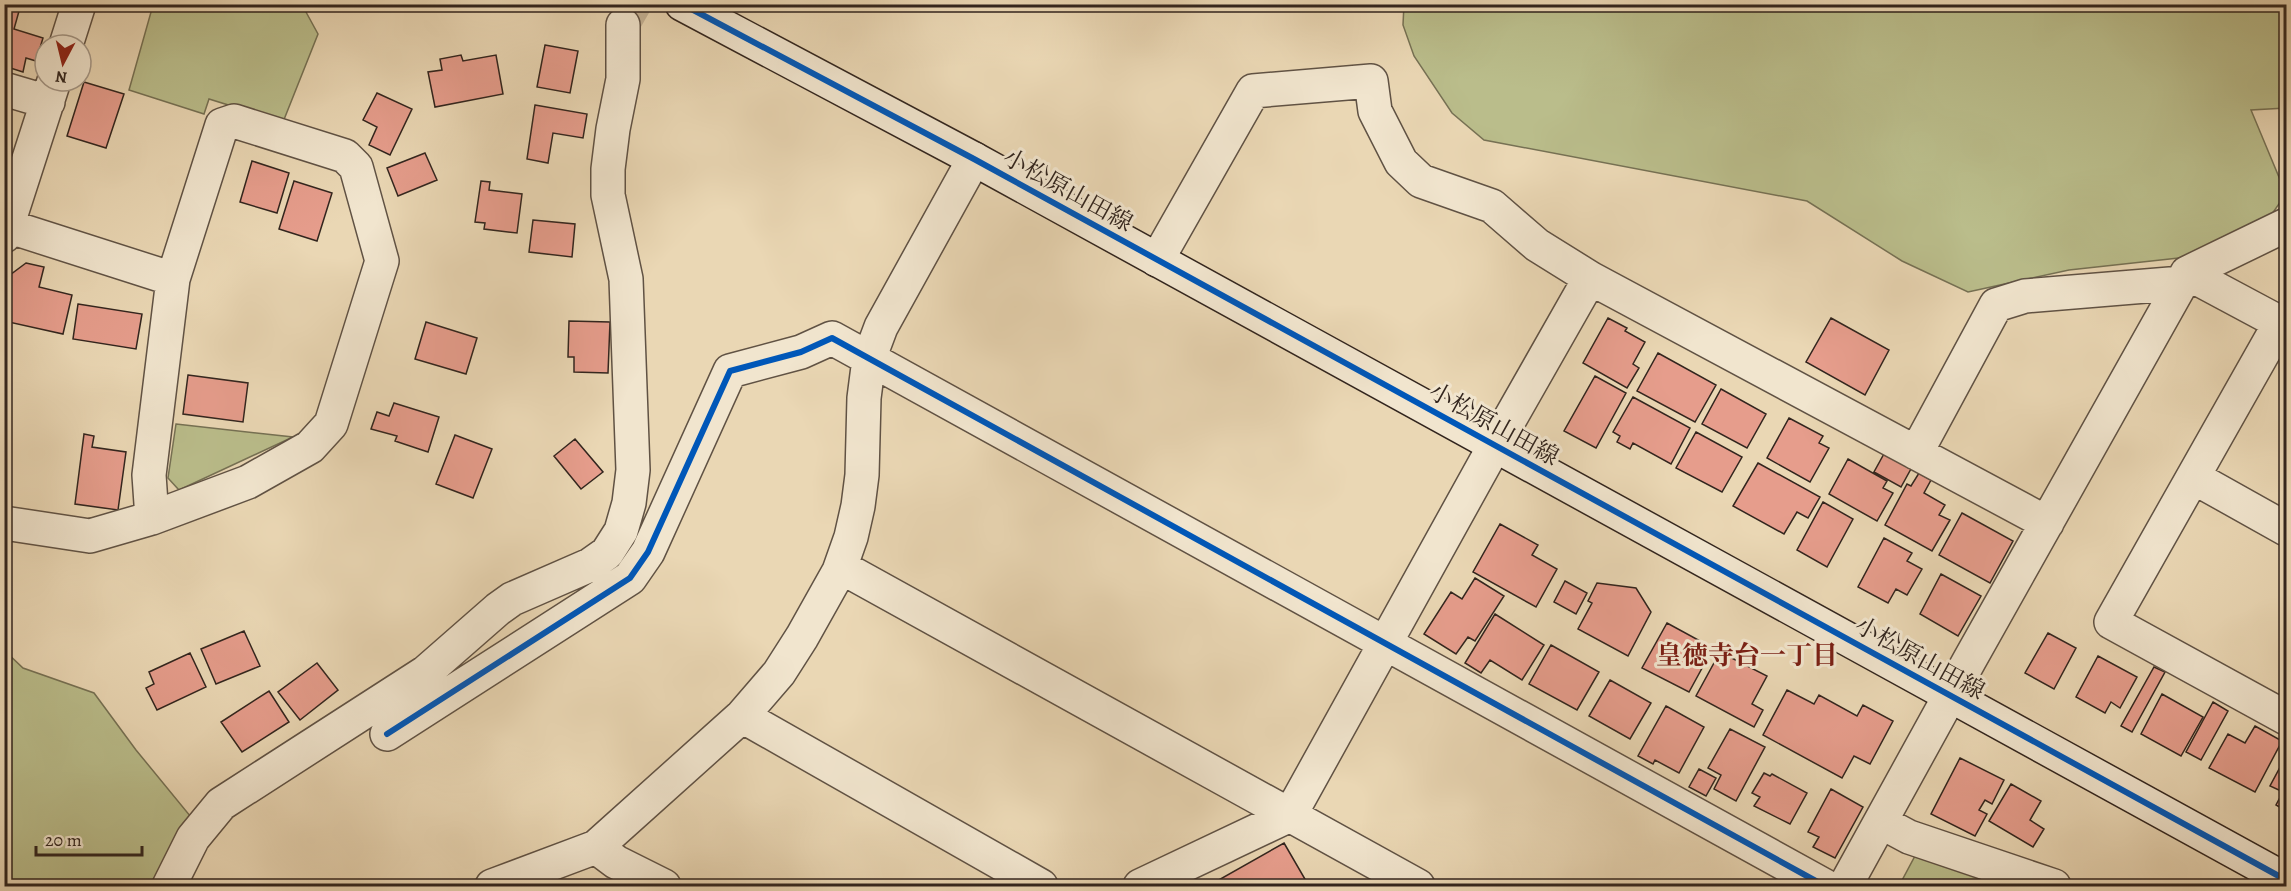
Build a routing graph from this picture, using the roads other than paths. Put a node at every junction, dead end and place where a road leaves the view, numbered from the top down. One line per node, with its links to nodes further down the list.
1 (79, 4): 4 (street)
2 (682, 4): 8 (street, 小松原山田線)
3 (624, 25): 35 (street)
4 (70, 33)
5 (4, 89): 6 (street)
6 (33, 91)
7 (51, 93): 10 (street)
8 (974, 159): 11 (street, 小松原山田線); 16 (street)
9 (2286, 225): 13 (street)
10 (6, 229): 14 (street)
11 (1157, 260): 12 (street); 17 (street, 小松原山田線)
12 (1590, 278): 17 (street); 18 (street)
13 (2185, 278): 15 (street); 18 (street); 22 (street)
14 (173, 279): 20 (street); 20 (street)
15 (2283, 325): 19 (street)
16 (869, 359): 24 (street); 25 (street); 29 (street)
17 (1495, 445): 25 (street); 26 (street, 小松原山田線)
18 (1916, 453): 22 (street)
19 (2193, 477): 23 (street); 28 (street)
20 (152, 518): 21 (street)
21 (4, 523)
22 (2047, 523): 26 (street)
23 (2286, 529)
24 (841, 567): 27 (street); 30 (street)
25 (1385, 643): 30 (street); 40 (street)
26 (1950, 695): 31 (street); 33 (street, 小松原山田線)
27 (742, 716): 32 (street); 37 (street)
28 (2286, 718)
29 (387, 734)
30 (1290, 815): 38 (street); 39 (street)
31 (1881, 822): 41 (street); 42 (street)
32 (596, 847): 34 (street); 36 (street)
33 (2286, 880)
34 (650, 883)
35 (169, 886)
36 (492, 886)
37 (1041, 886)
38 (1140, 886)
39 (1418, 886)
40 (1825, 886)
41 (1845, 886)
42 (2054, 886)

